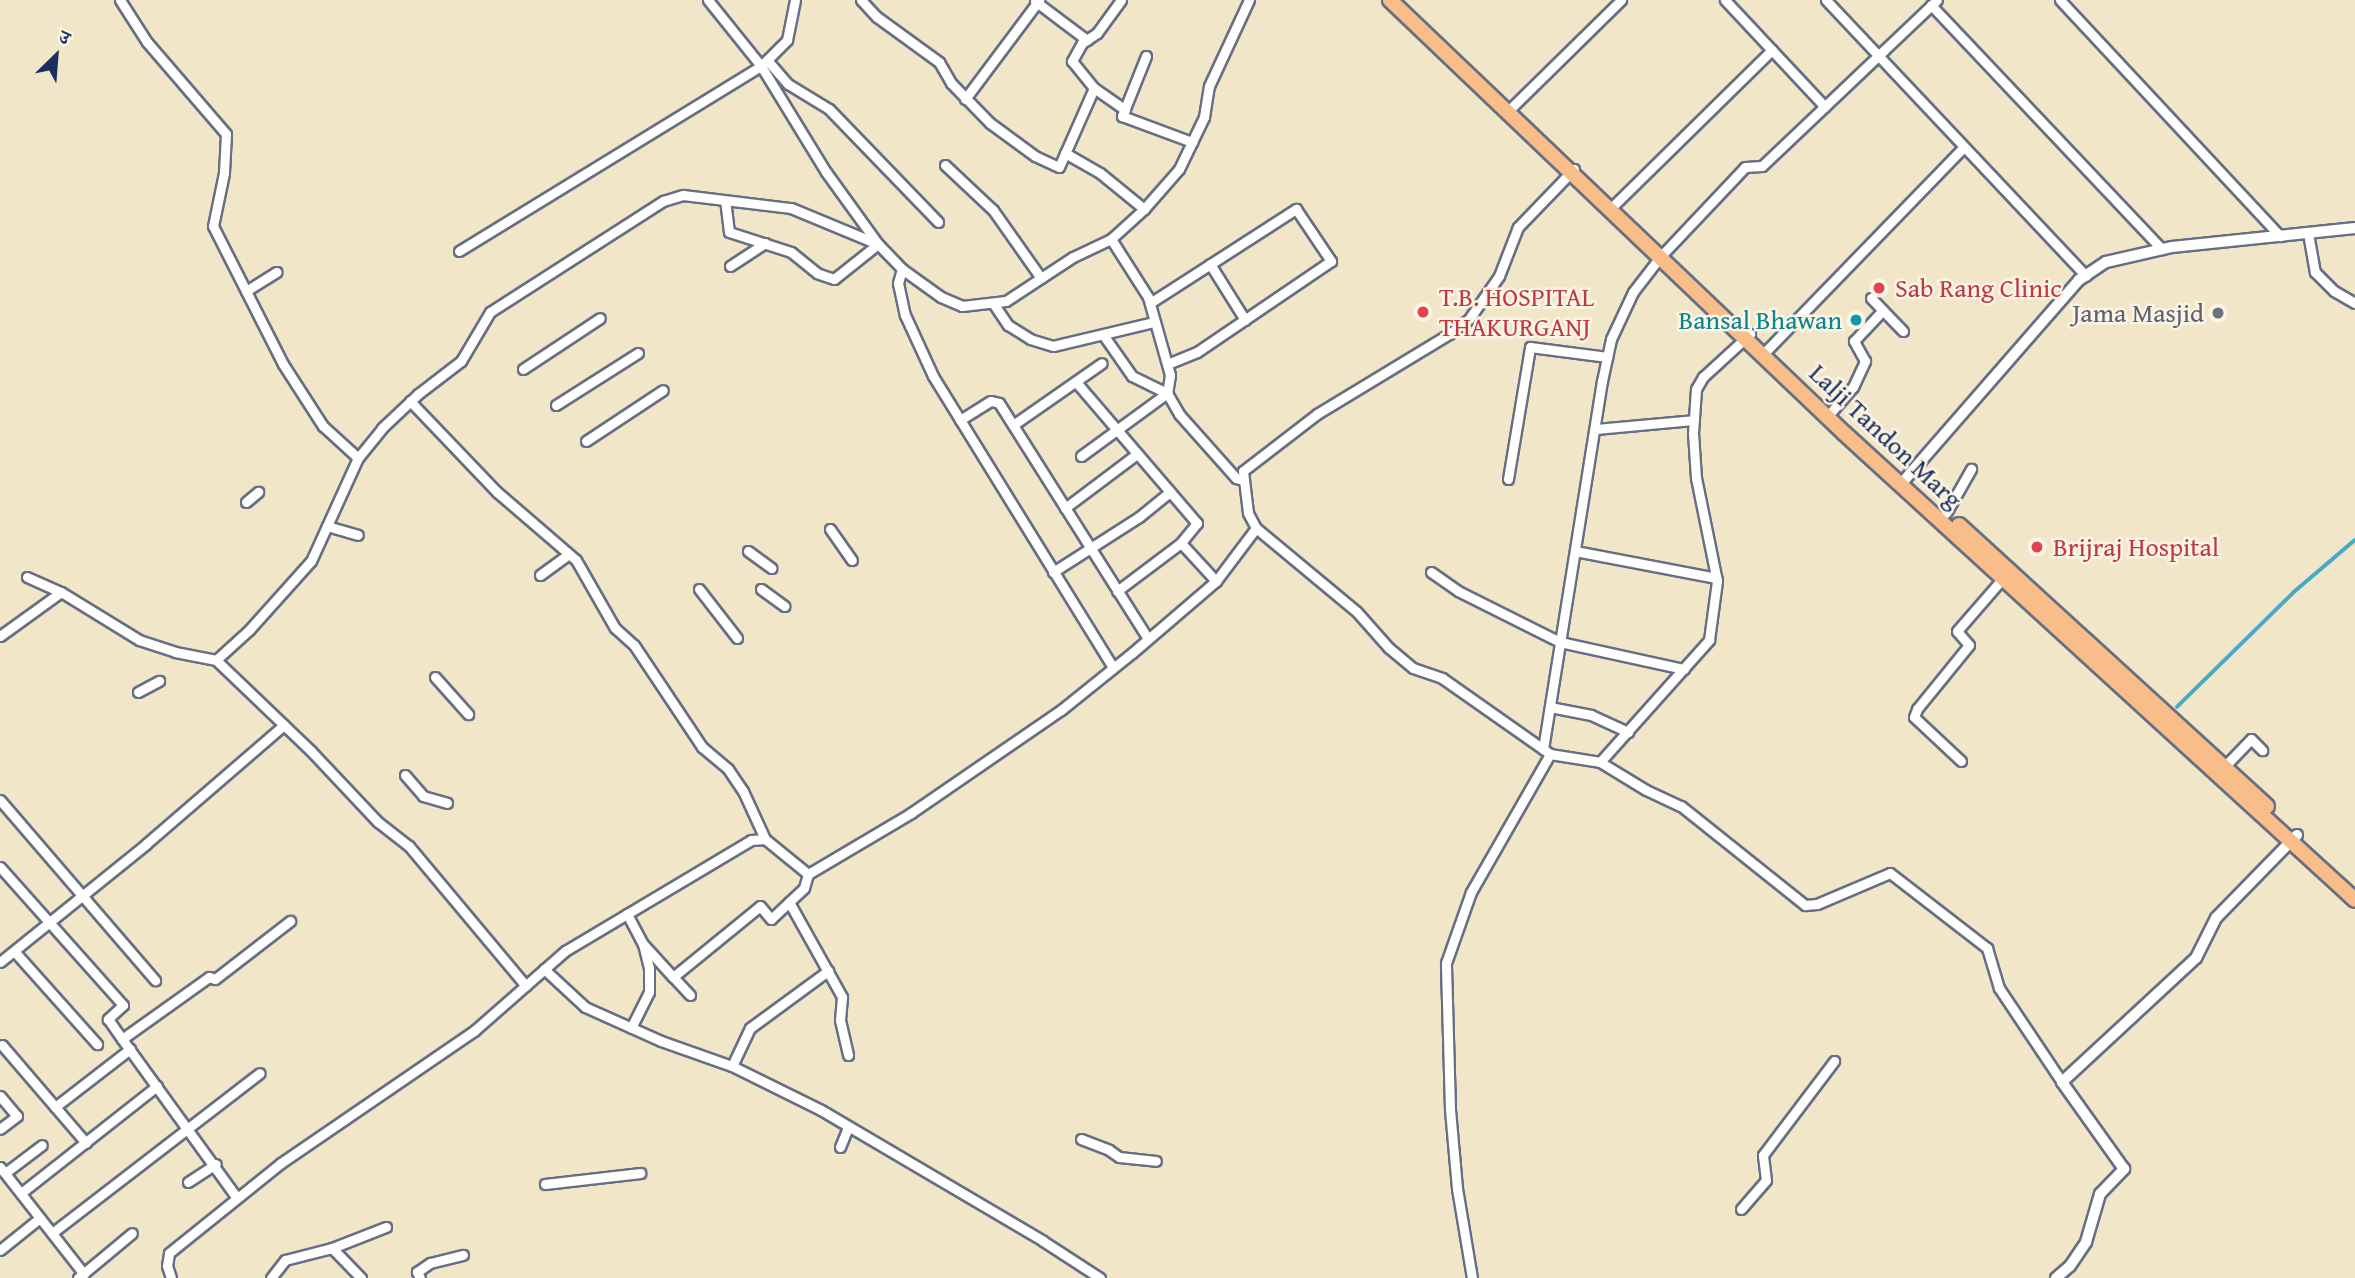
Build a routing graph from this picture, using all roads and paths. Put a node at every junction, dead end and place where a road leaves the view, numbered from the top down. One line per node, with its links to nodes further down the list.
1 (120, 0): 50 (street)
2 (708, 0): 20 (street)
3 (795, 0): 20 (street)
4 (861, 0): 22 (street)
5 (1121, 0): 16 (street)
6 (1249, 0): 26 (street)
7 (1390, 0): 15 (main road, Lalji Tandon Marg)
8 (1398, 0): 15 (main road, Lalji Tandon Marg)
9 (1621, 0): 25 (street)
10 (1725, 0): 17 (street)
11 (1826, 0): 19 (street)
12 (2060, 0): 37 (street)
13 (1037, 1): 16 (street); 22 (street)
14 (1934, 3): 19 (street); 41 (street)
15 (1419, 24): 25 (main road, Lalji Tandon Marg)
16 (1087, 40): 21 (street)
17 (1772, 50): 23 (street); 32 (street)
18 (1146, 56): 24 (street)
19 (1878, 56): 23 (street); 27 (street)
20 (764, 63): 34 (street); 40 (street); 42 (street)
21 (1094, 88): 24 (street); 28 (street)
22 (965, 99): 28 (street)
23 (1825, 107): 43 (street)
24 (1125, 110): 26 (street)
25 (1510, 110): 30 (main road, Lalji Tandon Marg)
26 (1192, 142): 33 (street)
27 (1965, 147): 48 (street); 62 (street)
28 (1065, 153): 33 (street)
29 (945, 165): 49 (street)
30 (1573, 170): 32 (main road, Lalji Tandon Marg); 85 (street)
31 (725, 201): 39 (street); 40 (street); 71 (street)
32 (1612, 207): 43 (main road, Lalji Tandon Marg)
33 (1144, 209): 38 (street)
34 (938, 222)
35 (2355, 228): 36 (street)
36 (2308, 233): 37 (street); 54 (street)
37 (2280, 236): 41 (street)
38 (1111, 239): 49 (street); 53 (street)
39 (765, 243): 40 (street); 45 (street)
40 (878, 244): 46 (street)
41 (2162, 249): 48 (street)
42 (459, 251)
43 (1662, 255): 61 (main road, Lalji Tandon Marg); 64 (street)
44 (1210, 264): 53 (street); 57 (street); 57 (street)
45 (730, 266)
46 (902, 269): 52 (street); 74 (street)
47 (276, 272): 50 (street)
48 (2085, 276): 86 (street)
49 (1041, 278): 52 (street)
50 (246, 291): 82 (street)
51 (1871, 298): 55 (street)
52 (993, 303): 60 (street)
53 (1150, 303): 58 (street)
54 (2355, 303)
55 (1883, 310): 59 (street); 73 (street)
56 (600, 318): 67 (street)
57 (1245, 320): 66 (street)
58 (1154, 322): 60 (street); 66 (street)
59 (1903, 331)
60 (1104, 336): 70 (street)
61 (1747, 336): 62 (main road, Lalji Tandon Marg); 75 (street); 86 (main road, Lalji Tandon Marg)
62 (1767, 350): 73 (main road, Lalji Tandon Marg)
63 (638, 353): 72 (street)
64 (1607, 357): 77 (street); 84 (street)
65 (1102, 363): 68 (street)
66 (1167, 364): 70 (street)
67 (523, 369)
68 (1076, 382): 76 (street); 78 (street)
69 (663, 390): 79 (street)
70 (1167, 393): 78 (street); 85 (street)
71 (410, 401): 82 (street); 100 (street)
72 (556, 405)
73 (1832, 411): 86 (main road, Lalji Tandon Marg)
74 (960, 420): 76 (street); 103 (street)
75 (1694, 421): 77 (street); 107 (street)
76 (1013, 425): 90 (street)
77 (1595, 429): 99 (street)
78 (1116, 430): 80 (street); 81 (street)
79 (586, 442)
80 (1137, 454): 88 (street); 90 (street)
81 (1081, 456)
82 (358, 458): 92 (street)
83 (1970, 469): 91 (street)
84 (1508, 479)
85 (1243, 480): 93 (street)
86 (1903, 481): 91 (main road, Lalji Tandon Marg); 108 (main road, Lalji Tandon Marg)
87 (258, 492): 89 (street)
88 (1170, 492): 96 (street); 97 (street)
89 (246, 502)
90 (1065, 508): 97 (street)
91 (1945, 513): 119 (main road, Lalji Tandon Marg)
92 (327, 526): 95 (street); 120 (street)
93 (1256, 528): 109 (street); 131 (street)
94 (830, 529): 101 (street)
95 (358, 535)
96 (1181, 543): 109 (street); 112 (street)
97 (1091, 549): 103 (street); 112 (street)
98 (748, 551): 102 (street)
99 (1575, 551): 107 (street); 118 (street)
100 (568, 555): 105 (street); 138 (street)
101 (852, 560)
102 (771, 568)
103 (1053, 572): 121 (street)
104 (1431, 572): 118 (street)
105 (540, 575)
106 (27, 577): 113 (street)
107 (1716, 578): 122 (street)
108 (2003, 578): 119 (main road, Lalji Tandon Marg); 132 (street)
109 (1216, 580): 117 (street)
110 (699, 589): 116 (street)
111 (761, 589): 114 (street)
112 (1117, 591): 117 (street)
113 (61, 592): 115 (street); 120 (street)
114 (784, 606)
115 (0, 636)
116 (737, 638)
117 (1148, 639): 121 (street)
118 (1560, 642): 122 (street); 126 (street)
119 (2087, 648): 134 (main road, Lalji Tandon Marg)
120 (216, 660): 128 (street)
121 (1113, 668): 143 (street)
122 (1684, 669): 129 (street)
123 (435, 677): 127 (street)
124 (159, 681): 125 (street)
125 (138, 692)
126 (1550, 707): 129 (street); 131 (street)
127 (468, 714)
128 (284, 725): 145 (street); 158 (street)
129 (1628, 732): 133 (street)
130 (2262, 750): 134 (street)
131 (1546, 751): 133 (street); 202 (street)
132 (1961, 761)
133 (1600, 762): 169 (street)
134 (2221, 770): 139 (main road, Lalji Tandon Marg)
135 (405, 775): 137 (street)
136 (0, 800): 145 (street)
137 (447, 803)
138 (759, 825): 140 (street); 141 (street)
139 (2294, 838): 144 (main road, Lalji Tandon Marg); 146 (main road, Lalji Tandon Marg); 169 (street)
140 (765, 839): 141 (street); 143 (street)
141 (751, 841): 148 (street)
142 (0, 867): 150 (street)
143 (808, 874): 147 (street)
144 (2355, 889)
145 (82, 896): 150 (street); 157 (street)
146 (2355, 900)
147 (789, 902): 155 (street); 156 (street)
148 (627, 914): 151 (street); 154 (street)
149 (290, 921): 161 (street)
150 (49, 923): 152 (street); 161 (street)
151 (643, 944): 156 (street); 160 (street)
152 (14, 951): 153 (street); 162 (street)
153 (0, 962)
154 (544, 969): 158 (street); 160 (street)
155 (828, 971): 165 (street); 167 (street)
156 (673, 977): 159 (street)
157 (155, 981)
158 (526, 986): 187 (street)
159 (690, 995)
160 (631, 1028): 167 (street)
161 (122, 1039): 164 (street)
162 (97, 1044)
163 (2, 1045): 172 (street)
164 (130, 1049): 170 (street); 172 (street)
165 (848, 1055)
166 (1834, 1062): 188 (street)
167 (732, 1066): 173 (street)
168 (260, 1073): 174 (street)
169 (2062, 1082): 203 (street)
170 (157, 1086): 174 (street); 177 (street)
171 (0, 1096): 175 (street)
172 (55, 1107): 177 (street)
173 (848, 1126): 179 (street); 201 (street)
174 (188, 1127): 181 (street); 191 (street)
175 (0, 1129)
176 (1080, 1139): 180 (street)
177 (86, 1143): 186 (street)
178 (42, 1145): 182 (street)
179 (840, 1147)
180 (1156, 1161)
181 (216, 1164): 184 (street); 187 (street)
182 (3, 1170): 186 (street)
183 (640, 1173): 185 (street)
184 (188, 1182)
185 (545, 1184)
186 (21, 1193): 189 (street)
187 (237, 1198): 197 (street)
188 (1741, 1209)
189 (40, 1218): 191 (street); 194 (street)
190 (386, 1227): 193 (street)
191 (52, 1233): 196 (street)
192 (132, 1233): 196 (street)
193 (332, 1248): 198 (street); 199 (street)
194 (0, 1250)
195 (463, 1255): 200 (street)
196 (81, 1276)
197 (171, 1278)
198 (271, 1278)
199 (360, 1278)
200 (420, 1278)
201 (1100, 1278)
202 (1472, 1278)
203 (2056, 1278)

